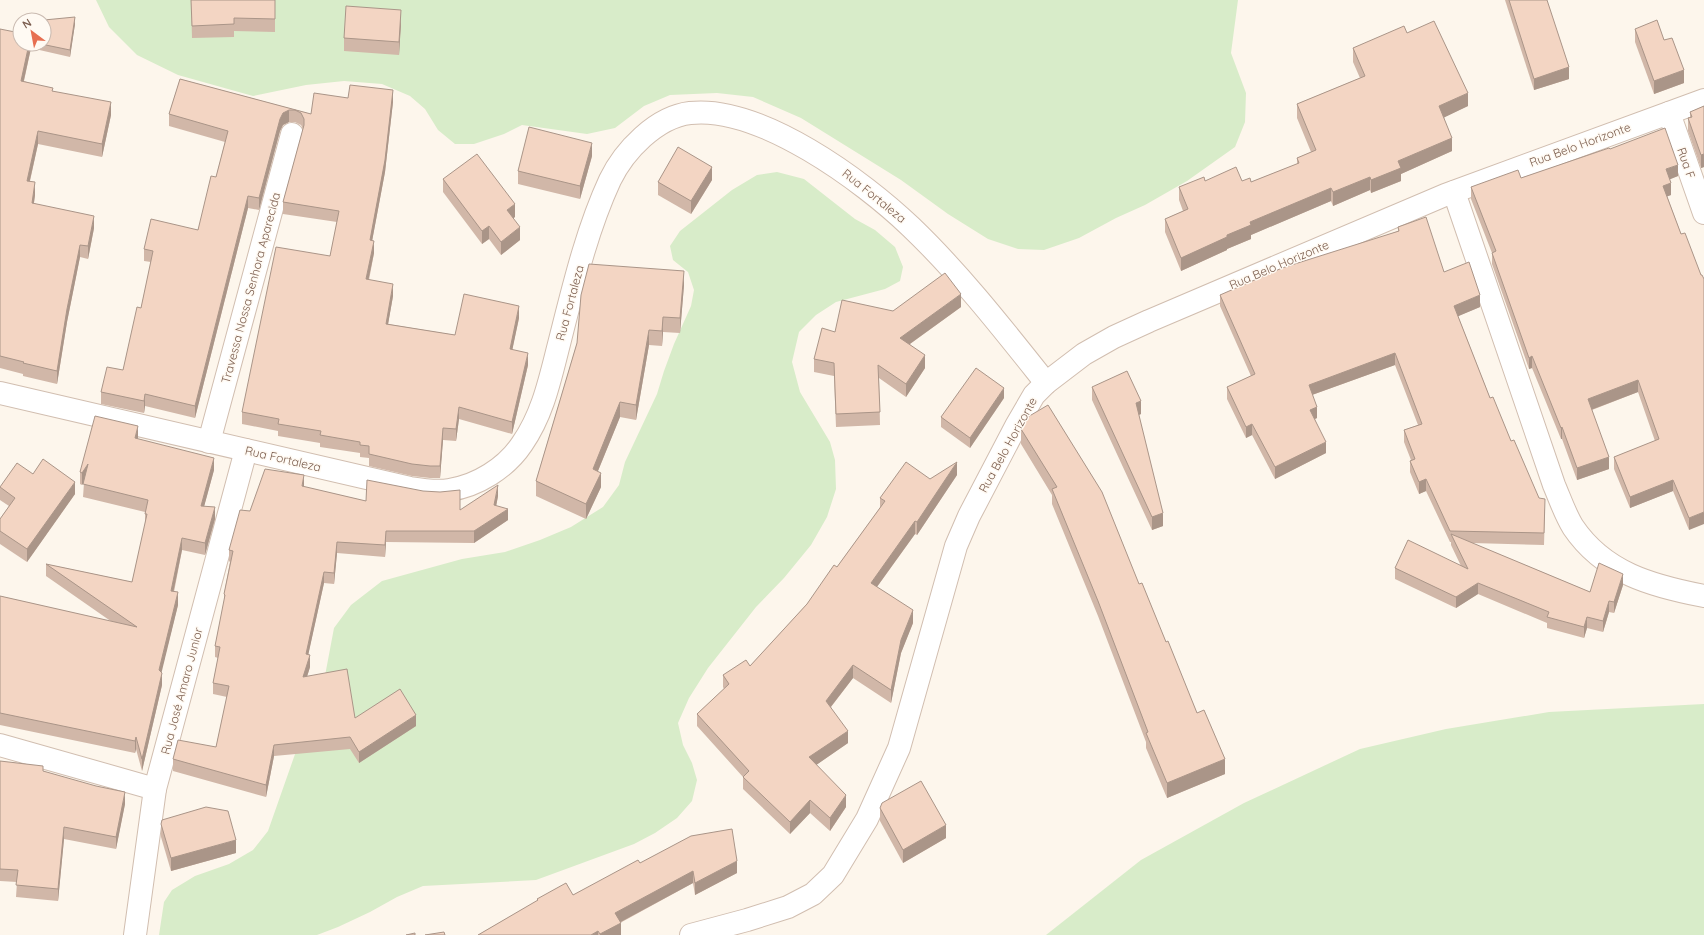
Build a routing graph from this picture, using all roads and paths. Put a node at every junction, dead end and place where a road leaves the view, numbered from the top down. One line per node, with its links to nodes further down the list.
1 (1704, 100): 2 (street, Rua Belo Horizonte)
2 (1669, 113): 4 (street, Rua Belo Horizonte); 5 (street, Rua F)
3 (292, 134): 8 (street, Travessa Nossa Senhora Aparecida)
4 (1454, 192): 6 (street, Rua Belo Horizonte); 10 (street)
5 (1704, 213)
6 (1046, 383): 9 (street, Rua Fortaleza); 14 (street, Rua Belo Horizonte)
7 (0, 393): 8 (street, Rua Fortaleza)
8 (209, 442): 9 (street, Rua Fortaleza)
9 (246, 450): 12 (street, Rua José Amaro Junior)
10 (1704, 596)
11 (0, 745): 12 (street)
12 (155, 789): 13 (street, Rua José Amaro Junior)
13 (135, 935)
14 (691, 935)

